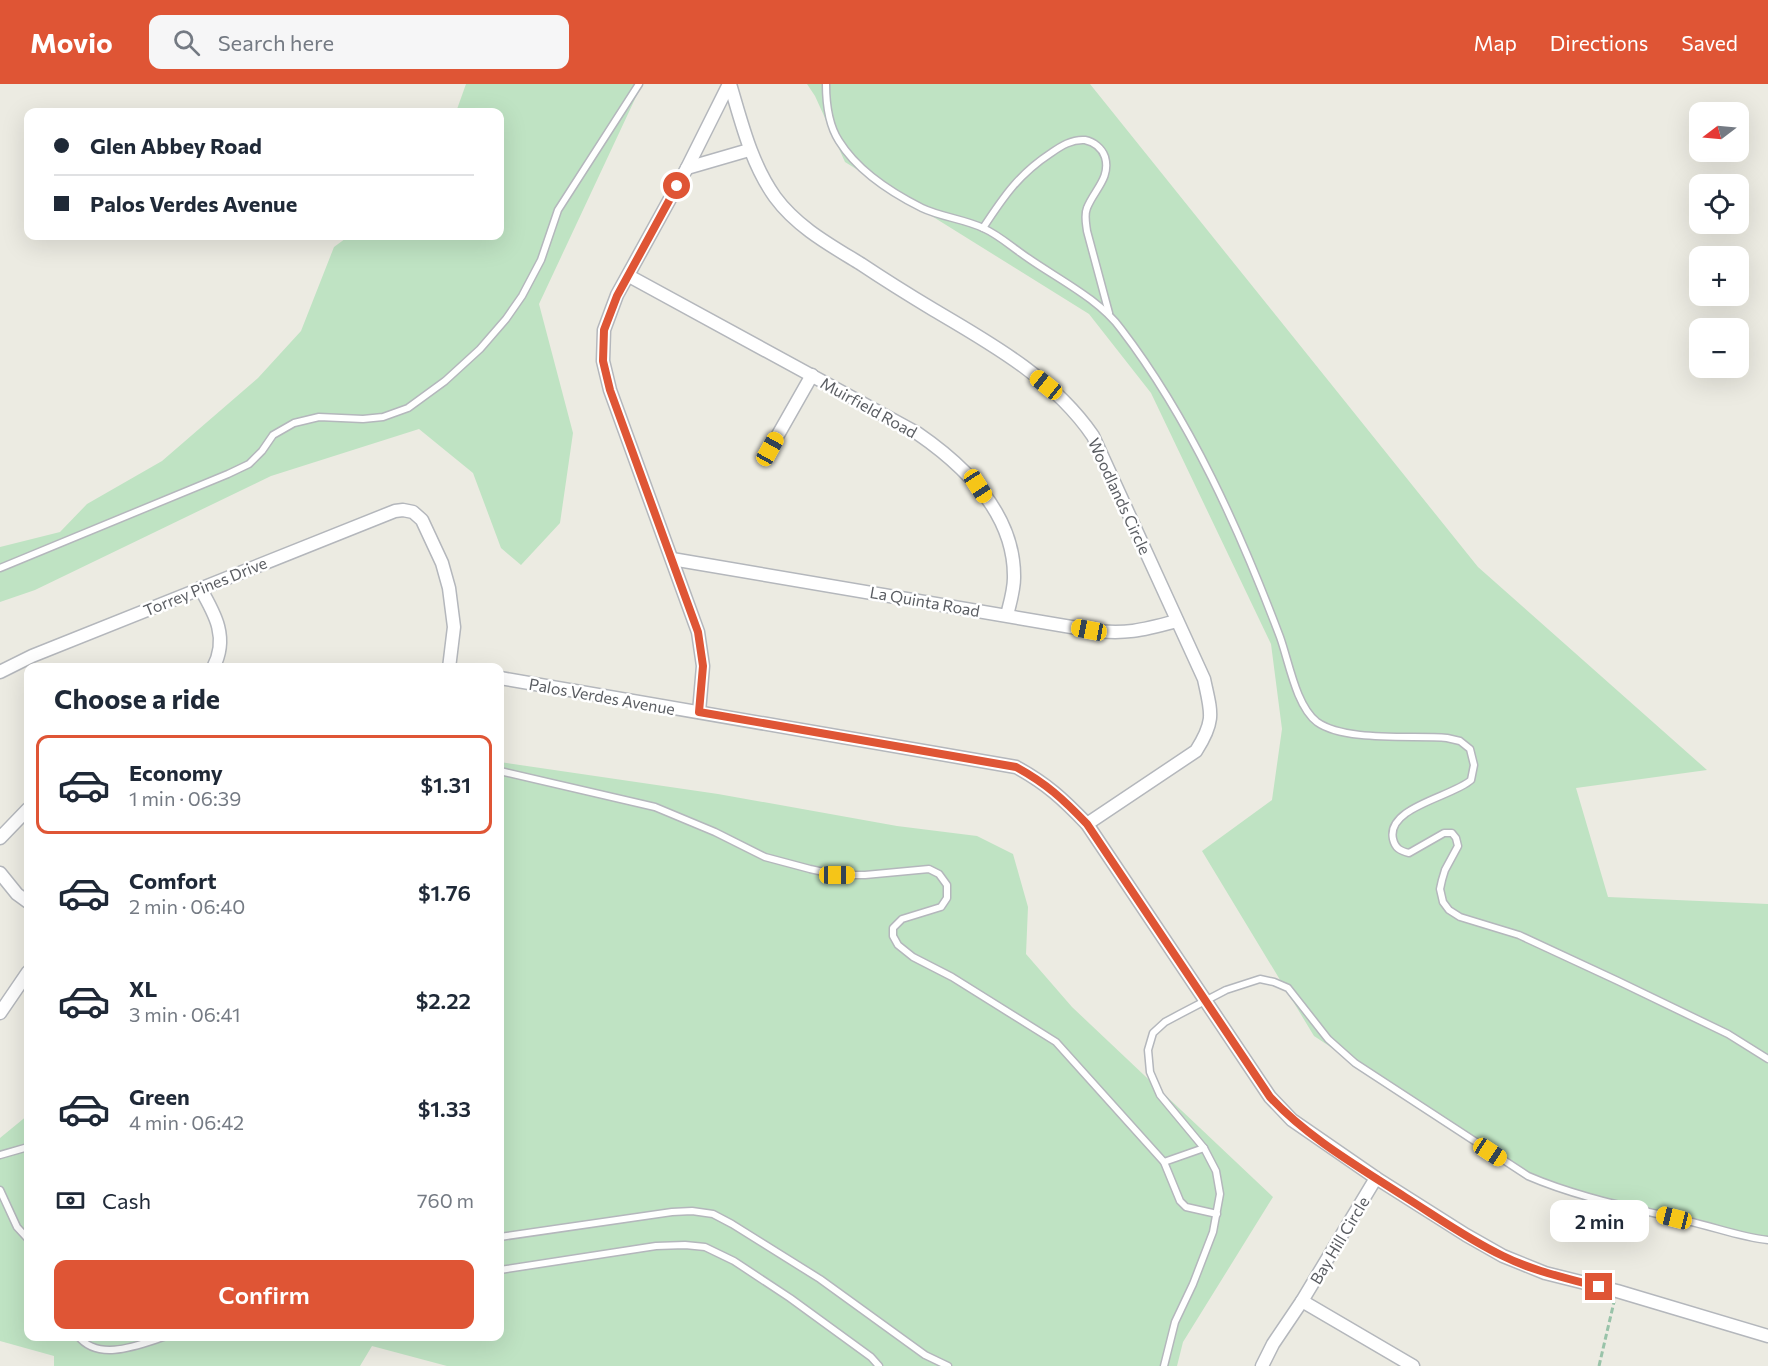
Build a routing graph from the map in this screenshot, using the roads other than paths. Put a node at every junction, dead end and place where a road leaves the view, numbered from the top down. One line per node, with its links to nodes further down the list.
1 (639, 84): 12 (lane)
2 (729, 84): 4 (street, Woodlands Circle); 5 (street)
3 (826, 84): 6 (lane)
4 (749, 150): 5 (street); 15 (street, Woodlands Circle)
5 (687, 168): 7 (street)
6 (983, 228): 8 (lane); 8 (lane)
7 (629, 276): 9 (street, Muirfield Road); 11 (street)
8 (1110, 314): 30 (lane)
9 (812, 375): 10 (street); 14 (street, Muirfield Road)
10 (770, 449)
11 (672, 559): 14 (street, La Quinta Road); 20 (street)
12 (0, 568)
13 (200, 588): 16 (street); 17 (street, Torrey Pines Drive); 18 (street, Torrey Pines Drive)
14 (1007, 615): 15 (street, La Quinta Road)
15 (1177, 621): 23 (street, Woodlands Circle)
16 (216, 663)
17 (450, 663)
18 (0, 672)
19 (504, 679): 20 (street, Palos Verdes Avenue)
20 (699, 712): 23 (street, Palos Verdes Avenue)
21 (504, 772): 34 (lane)
22 (24, 813): 24 (street)
23 (1087, 824): 28 (street, Palos Verdes Avenue)
24 (0, 838)
25 (0, 873): 26 (street)
26 (24, 899)
27 (24, 978): 29 (street)
28 (1206, 1002): 32 (lane); 35 (street, Palos Verdes Avenue); 40 (lane)
29 (0, 1013)
30 (1768, 1059)
31 (24, 1148): 33 (lane)
32 (1204, 1148): 34 (lane); 37 (lane)
33 (0, 1155)
34 (1164, 1162): 37 (lane)
35 (1376, 1179): 42 (street, Bay Hill Circle); 43 (street, Palos Verdes Avenue)
36 (0, 1190): 38 (lane)
37 (1217, 1214): 48 (lane)
38 (24, 1235)
39 (504, 1236): 47 (lane)
40 (1768, 1240)
41 (504, 1269): 46 (lane)
42 (1302, 1301): 49 (street, Bay Hill Circle); 50 (street, Bay Hill Circle)
43 (1768, 1336)
44 (82, 1341): 45 (lane)
45 (139, 1341)
46 (879, 1366)
47 (948, 1366)
48 (1164, 1366)
49 (1262, 1366)
50 (1413, 1366)

